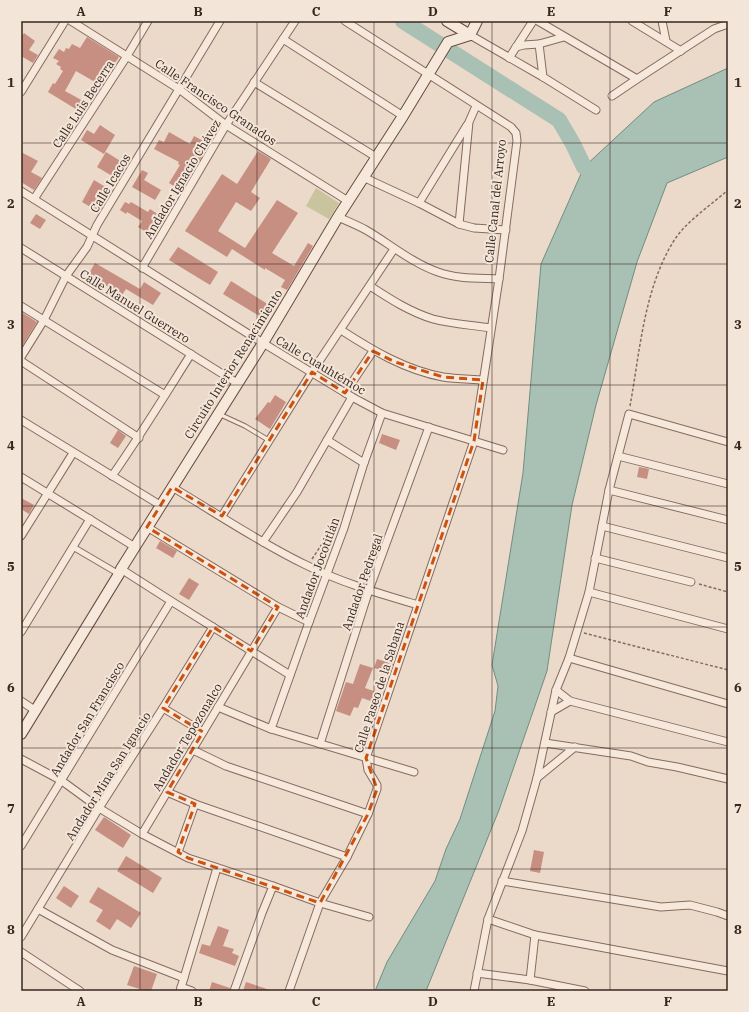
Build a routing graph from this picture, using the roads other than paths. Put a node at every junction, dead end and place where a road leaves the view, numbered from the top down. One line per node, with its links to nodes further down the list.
1 (65, 21): 30 (street)
2 (71, 21): 23 (street, Calle Francisco Granados)
3 (148, 21): 23 (street, Calle Luis Becerra)
4 (220, 21): 29 (street, Calle Icacos)
5 (295, 21): 18 (street, Andador Ignacio Chávez)
6 (345, 21): 25 (street, Calle Canal del Arroyo)
7 (446, 21): 16 (main road)
8 (477, 21): 16 (main road)
9 (533, 21): 21 (street)
10 (538, 21): 17 (street)
11 (632, 21): 19 (street)
12 (662, 21): 19 (street)
13 (711, 21): 15 (street)
14 (728, 24): 15 (street)
15 (714, 29): 22 (street)
16 (470, 35): 24 (street); 25 (main road, Circuito Interior Renacimiento)
17 (564, 37): 20 (street); 27 (street)
18 (283, 39): 28 (street, Andador Ignacio Chávez); 34 (street)
19 (666, 41): 22 (street)
20 (539, 44): 21 (street); 26 (street)
21 (516, 47): 24 (street)
22 (681, 51): 27 (street)
23 (128, 56): 29 (street, Calle Francisco Granados); 40 (street, Calle Luis Becerra)
24 (509, 58): 26 (street)
25 (429, 74): 32 (street, Calle Canal del Arroyo); 34 (main road, Circuito Interior Renacimiento)
26 (542, 77): 33 (street)
27 (637, 78): 31 (street)
28 (254, 82): 36 (street, Andador Ignacio Chávez); 37 (street)
29 (179, 89): 36 (street, Calle Francisco Granados); 46 (street, Calle Icacos)
30 (21, 92)
31 (612, 96)
32 (476, 106): 35 (street); 45 (street, Calle Canal del Arroyo)
33 (596, 110)
34 (403, 116): 37 (main road, Circuito Interior Renacimiento)
35 (469, 122): 42 (street); 44 (street)
36 (226, 124): 41 (street, Calle Francisco Granados); 49 (street, Andador Ignacio Chávez)
37 (376, 157): 38 (main road, Circuito Interior Renacimiento)
38 (363, 178): 41 (main road, Circuito Interior Renacimiento); 42 (street)
39 (21, 191): 40 (street, Calle Cuauhtémoc)
40 (34, 199): 46 (street, Calle Cuauhtémoc)
41 (348, 201): 43 (main road, Circuito Interior Renacimiento)
42 (419, 203): 44 (street)
43 (338, 217): 48 (street); 57 (main road, Circuito Interior Renacimiento)
44 (459, 224): 45 (street)
45 (506, 230): 51 (street, Calle Canal del Arroyo)
46 (92, 236): 49 (street, Calle Cuauhtémoc); 50 (street, Calle Icacos)
47 (21, 248): 50 (street, Calle Manuel Guerrero)
48 (394, 249): 51 (street); 52 (street)
49 (142, 268): 57 (street, Calle Cuauhtémoc)
50 (66, 276): 54 (street, Calle Icacos); 59 (street, Calle Manuel Guerrero)
51 (499, 279): 55 (street, Calle Canal del Arroyo)
52 (370, 286): 55 (street); 56 (street)
53 (21, 306): 54 (street)
54 (44, 320): 60 (street, Calle Icacos); 66 (street)
55 (491, 328): 63 (street, Calle Canal del Arroyo)
56 (341, 330): 58 (street); 62 (street)
57 (263, 343): 62 (street, Calle Cuauhtémoc); 64 (main road, Circuito Interior Renacimiento)
58 (373, 351): 63 (street); 65 (street)
59 (191, 354): 64 (street, Calle Manuel Guerrero); 66 (street)
60 (21, 357)
61 (21, 361): 72 (street)
62 (312, 372): 65 (street, Calle Cuauhtémoc); 73 (street)
63 (483, 380): 75 (street, Calle Paseo de la Sabana)
64 (237, 383): 69 (main road, Circuito Interior Renacimiento)
65 (345, 393): 67 (street, Calle Cuauhtémoc)
66 (165, 394): 72 (street)
67 (352, 398): 68 (street, Calle Cuauhtémoc); 74 (street)
68 (382, 413): 71 (street, Calle Cuauhtémoc); 80 (street, Andador Jocotitlán)
69 (218, 414): 73 (lane); 84 (main road, Circuito Interior Renacimiento)
70 (21, 420): 78 (street)
71 (429, 427): 75 (street, Calle Cuauhtémoc); 102 (street, Andador Pedregal)
72 (139, 438): 81 (street)
73 (270, 440): 88 (street)
74 (327, 440): 80 (street); 94 (street)
75 (474, 441): 77 (street, Calle Cuauhtémoc); 105 (street, Calle Paseo de la Sabana)
76 (728, 442): 79 (street)
77 (503, 450)
78 (73, 453): 81 (street); 86 (street)
79 (618, 456): 83 (street); 85 (street)
80 (364, 463): 100 (street, Andador Jocotitlán)
81 (112, 476): 87 (street)
82 (21, 477): 86 (street)
83 (728, 484)
84 (172, 487): 87 (main road, Circuito Interior Renacimiento); 88 (street)
85 (609, 490): 90 (street); 91 (street)
86 (47, 493): 89 (street); 93 (street)
87 (160, 506): 92 (main road, Circuito Interior Renacimiento)
88 (222, 516): 94 (street)
89 (90, 518): 95 (street); 96 (street)
90 (728, 520)
91 (602, 526): 97 (street); 98 (street)
92 (147, 527): 96 (main road, Circuito Interior Renacimiento); 106 (street)
93 (21, 536)
94 (263, 542): 100 (street)
95 (74, 547): 99 (street); 110 (street)
96 (135, 548): 99 (main road, Circuito Interior Renacimiento)
97 (595, 558): 101 (street); 103 (street)
98 (728, 558)
99 (120, 572): 104 (street); 120 (main road, Circuito Interior Renacimiento)
100 (327, 574): 102 (street); 107 (street, Andador Jocotitlán)
101 (691, 582)
102 (369, 590): 105 (street); 127 (street, Andador Pedregal)
103 (589, 592): 109 (street); 112 (street)
104 (171, 602): 108 (street); 135 (street, Andador San Francisco)
105 (418, 605): 130 (street, Calle Paseo de la Sabana)
106 (278, 607): 107 (street); 111 (street, Andador Tepozonalco)
107 (309, 622): 113 (street, Andador Jocotitlán)
108 (213, 627): 111 (street); 119 (street, Andador Mina San Ignacio)
109 (728, 629)
110 (21, 632)
111 (251, 651): 113 (street); 118 (street, Andador Tepozonalco)
112 (569, 658): 114 (street); 117 (street)
113 (290, 675): 122 (street, Andador Jocotitlán)
114 (556, 690): 116 (street); 121 (street)
115 (21, 701): 120 (street)
116 (570, 701): 121 (street); 125 (street)
117 (728, 704)
118 (218, 707): 122 (street); 123 (street, Andador Tepozonalco)
119 (163, 708): 123 (street); 138 (street, Andador Mina San Ignacio)
120 (36, 710): 124 (main road, Circuito Interior Renacimiento)
121 (551, 712): 126 (street)
122 (271, 729): 127 (street)
123 (203, 732): 129 (street, Andador Tepozonalco)
124 (21, 734)
125 (728, 742)
126 (545, 743): 128 (street); 133 (street)
127 (320, 744): 130 (street)
128 (575, 747): 133 (street); 134 (street)
129 (193, 750): 136 (street, Andador Tepozonalco); 139 (street)
130 (366, 758): 132 (street); 139 (street, Calle Paseo de la Sabana)
131 (21, 759): 135 (street)
132 (414, 772)
133 (537, 778): 145 (street)
134 (728, 779)
135 (62, 781): 138 (street); 141 (street, Andador San Francisco)
136 (167, 792): 137 (street); 140 (street, Andador Tepozonalco)
137 (195, 804): 142 (street); 143 (street)
138 (99, 808): 140 (street); 148 (street, Andador Mina San Ignacio)
139 (368, 814): 143 (street, Calle Paseo de la Sabana)
140 (142, 834): 142 (street)
141 (21, 846)
142 (178, 852): 144 (street)
143 (347, 857): 147 (street, Calle Paseo de la Sabana)
144 (217, 868): 146 (street); 157 (street)
145 (502, 881): 149 (street); 151 (street)
146 (273, 886): 147 (street); 162 (street)
147 (320, 903): 150 (street); 163 (street, Calle Paseo de la Sabana)
148 (38, 909): 153 (street, Andador Mina San Ignacio); 157 (street)
149 (728, 916)
150 (369, 918)
151 (488, 919): 152 (street); 156 (street)
152 (535, 935): 155 (street); 158 (street)
153 (21, 937)
154 (21, 952): 160 (street)
155 (728, 971)
156 (477, 973): 158 (street); 164 (street)
157 (184, 978): 159 (street)
158 (530, 980): 165 (street)
159 (181, 989): 161 (street)
160 (80, 991)
161 (192, 991)
162 (234, 991)
163 (290, 991)
164 (474, 991)
165 (585, 991)

